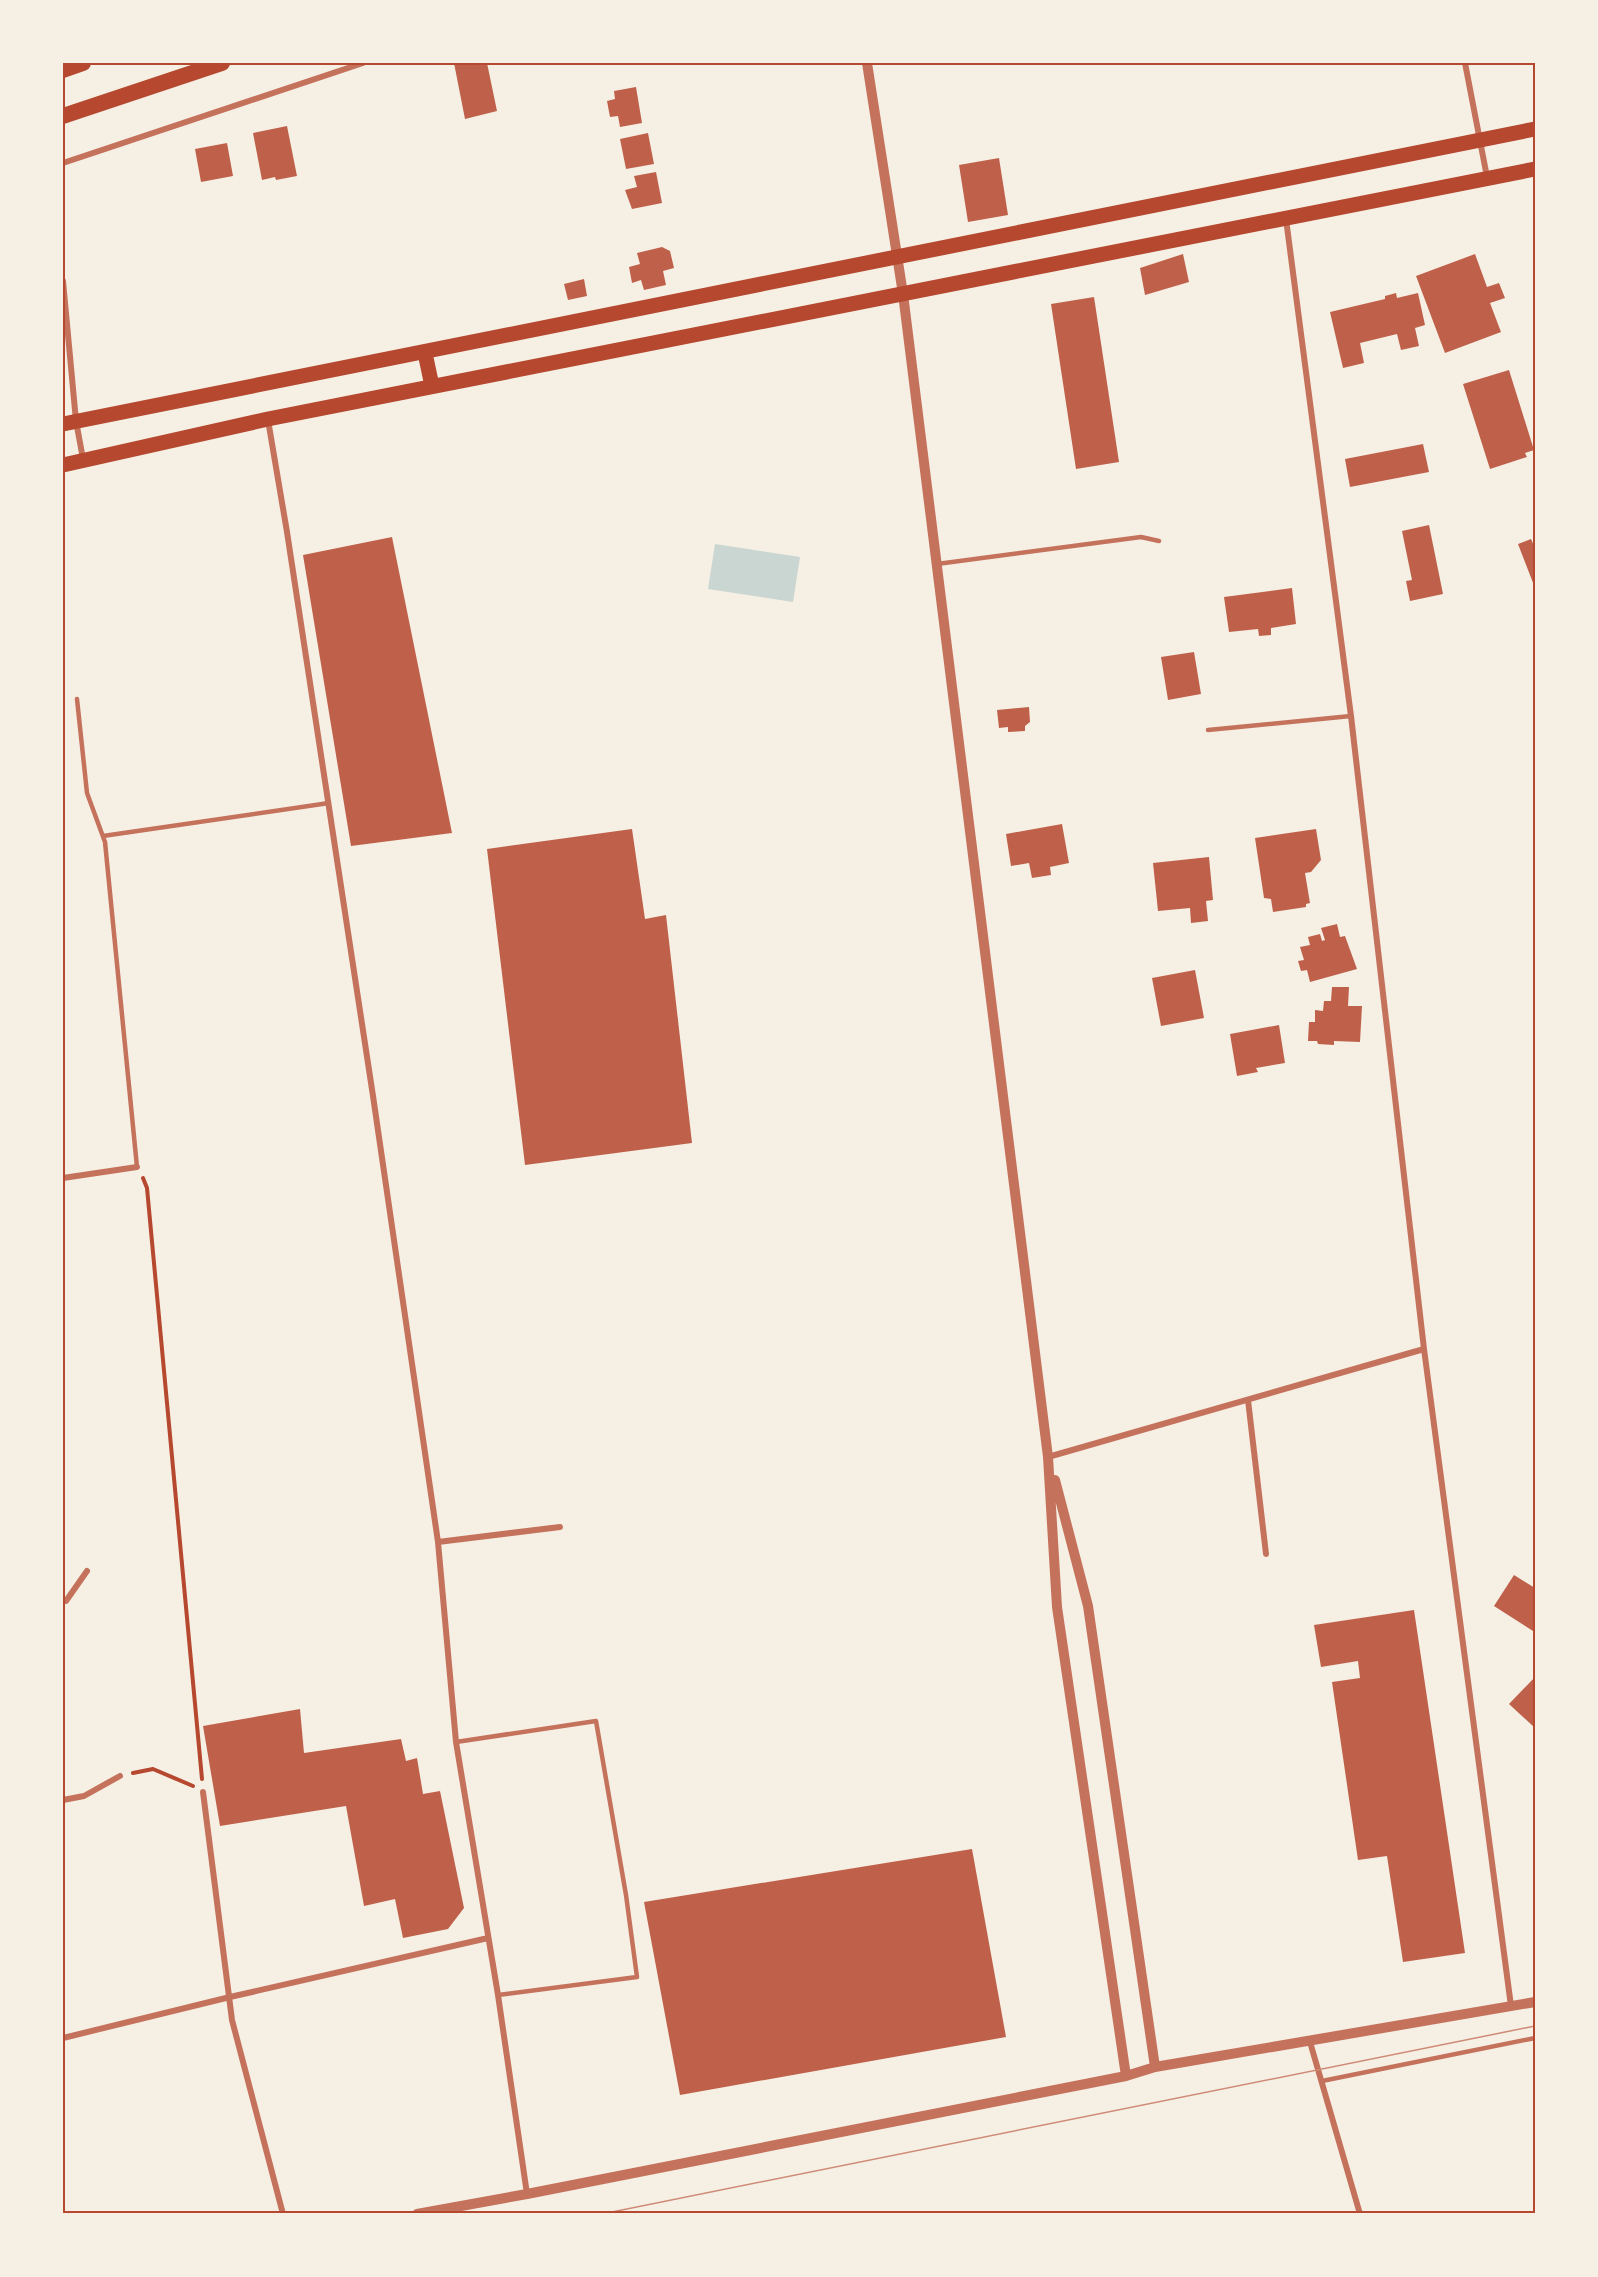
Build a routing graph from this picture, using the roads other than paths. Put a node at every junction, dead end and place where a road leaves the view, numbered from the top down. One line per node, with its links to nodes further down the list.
1 (83, 63): 6 (highway)
2 (222, 63): 7 (highway)
3 (363, 63): 10 (street)
4 (867, 63): 14 (street)
5 (1466, 63): 9 (street)
6 (63, 70)
7 (63, 116)
8 (1535, 129): 9 (main road)
9 (1480, 140): 12 (street); 14 (main road)
10 (63, 163)
11 (1535, 169): 12 (main road)
12 (1487, 179): 13 (main road)
13 (1286, 219): 16 (main road); 26 (street)
14 (898, 255): 16 (street); 17 (main road)
15 (63, 281): 20 (street)
16 (903, 294): 18 (main road); 24 (street)
17 (425, 353): 18 (main road); 20 (main road)
18 (432, 386): 19 (main road)
19 (268, 419): 21 (main road); 28 (street)
20 (69, 423): 21 (street)
21 (83, 460): 22 (main road)
22 (63, 465)
23 (1159, 541): 24 (lane)
24 (937, 564): 34 (street)
25 (77, 699): 29 (lane)
26 (1351, 716): 27 (lane); 32 (street)
27 (1208, 730)
28 (329, 803): 29 (lane); 36 (street)
29 (103, 836): 30 (lane)
30 (138, 1167): 31 (street)
31 (63, 1178)
32 (1424, 1349): 33 (street); 48 (street)
33 (1248, 1400): 34 (street); 37 (street)
34 (1048, 1456): 52 (street); 53 (street)
35 (560, 1527): 36 (street)
36 (438, 1542): 40 (street)
37 (1266, 1554)
38 (87, 1571): 39 (street)
39 (63, 1601)
40 (456, 1742): 44 (street); 45 (lane)
41 (120, 1776): 43 (street)
42 (204, 1792): 46 (street)
43 (63, 1800)
44 (488, 1938): 45 (street); 46 (street)
45 (498, 1995): 55 (street)
46 (230, 1997): 49 (street); 56 (street)
47 (1535, 2002): 48 (street)
48 (1511, 2007): 51 (street)
49 (63, 2038)
50 (1535, 2038): 54 (lane)
51 (1310, 2042): 52 (street); 54 (street)
52 (1155, 2067): 53 (street)
53 (1126, 2076): 55 (street)
54 (1322, 2081): 58 (street)
55 (527, 2194): 57 (street)
56 (283, 2214)
57 (417, 2214)
58 (1360, 2214)

